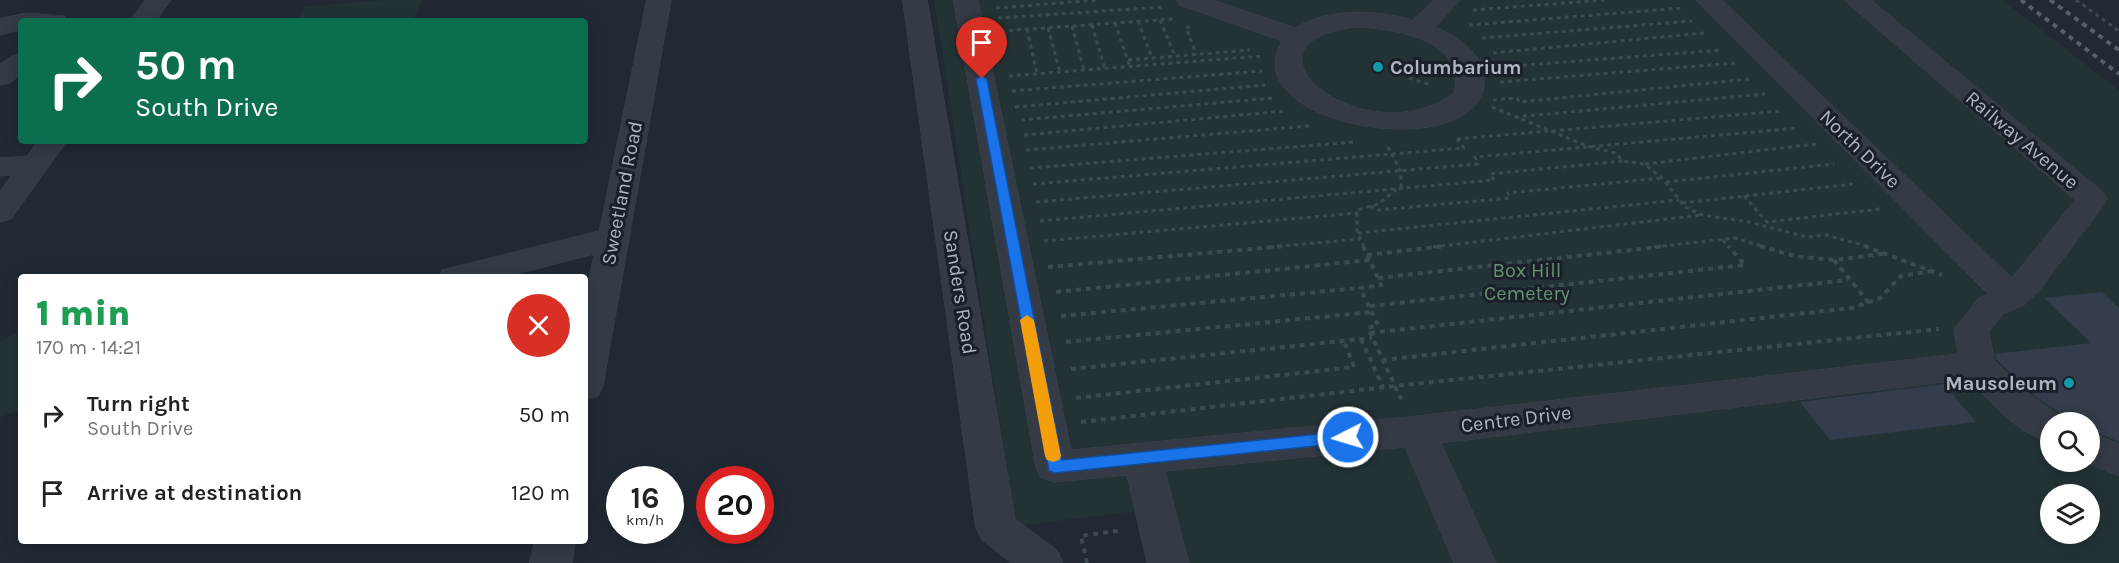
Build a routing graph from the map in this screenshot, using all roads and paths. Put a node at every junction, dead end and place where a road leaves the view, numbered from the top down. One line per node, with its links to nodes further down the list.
1 (159, 0): 12 (street)
2 (659, 0): 64 (street, Sweetland Road)
3 (915, 0): 96 (street, Sanders Road)
4 (1098, 0): 11 (path)
5 (1605, 0): 10 (path)
6 (1856, 0): 78 (street, Railway Avenue)
7 (2076, 0): 22 (path)
8 (1195, 10): 9 (street); 11 (path); 23 (path)
9 (1229, 14): 13 (path); 31 (street)
10 (1433, 14): 31 (street); 33 (path); 35 (street)
11 (970, 16): 21 (path); 62 (street)
12 (145, 18)
13 (1160, 20): 14 (path); 24 (path)
14 (1137, 21): 16 (path); 25 (path)
15 (18, 23): 19 (street)
16 (1115, 23): 17 (path); 26 (path)
17 (1092, 25): 18 (path); 29 (path)
18 (1072, 26): 20 (path); 30 (path)
19 (0, 27)
20 (1048, 28): 21 (path); 32 (path)
21 (1027, 29): 34 (path)
22 (2119, 31)
23 (1196, 54): 24 (path); 31 (path)
24 (1175, 56): 25 (path)
25 (1152, 58): 26 (path)
26 (1128, 60): 28 (path)
27 (18, 64): 36 (street)
28 (1130, 67): 29 (path); 31 (path)
29 (1105, 69): 30 (path)
30 (1084, 70): 32 (path)
31 (1300, 70): 40 (street); 62 (path); 62 (path); 62 (path); 62 (path)
32 (1060, 72): 34 (path)
33 (1781, 72): 35 (path); 35 (path); 35 (path); 35 (path); 35 (path); 38 (path); 41 (path); 44 (path); 48 (path); 52 (street, North Drive); 53 (path)
34 (1037, 74): 62 (path)
35 (1464, 75): 37 (path); 38 (path); 40 (street)
36 (0, 77)
37 (1409, 78)
38 (1514, 117): 41 (path)
39 (1309, 126): 62 (path)
40 (1378, 130): 46 (path); 62 (path)
41 (1550, 131): 43 (path); 44 (path)
42 (1450, 139): 43 (path)
43 (1457, 139): 46 (path)
44 (1587, 146): 47 (path); 50 (path)
45 (45, 152): 49 (street); 59 (street)
46 (1393, 155): 50 (path); 62 (path)
47 (1623, 161): 48 (path); 54 (path)
48 (1644, 164): 51 (path)
49 (0, 167)
50 (1401, 172): 54 (path); 62 (path)
51 (1662, 177): 53 (path); 58 (path)
52 (1892, 180): 55 (path); 57 (street, North Drive)
53 (1666, 182): 56 (path)
54 (1399, 188): 58 (path); 62 (path)
55 (1743, 196): 56 (path); 57 (path)
56 (1680, 201): 61 (path); 63 (path)
57 (1917, 204): 78 (street, North Drive)
58 (1370, 206): 60 (path)
59 (0, 212)
60 (1357, 213): 62 (path); 63 (path)
61 (1702, 215): 67 (path); 68 (path)
62 (1011, 231): 65 (path); 69 (path); 75 (path); 79 (path); 82 (path); 82 (path); 87 (path); 91 (street, Centre Drive)
63 (1358, 233): 65 (path)
64 (614, 238): 72 (street); 85 (street, Sweetland Road)
65 (1360, 239): 68 (path)
66 (1723, 240): 70 (path); 73 (path); 77 (path)
67 (1888, 253): 70 (path); 71 (path)
68 (1367, 255): 69 (path)
69 (1370, 260): 73 (path)
70 (1834, 260): 74 (path)
71 (1933, 271): 76 (path); 78 (path)
72 (470, 274)
73 (1378, 278): 75 (path)
74 (1848, 280): 76 (path); 80 (path)
75 (1360, 288): 77 (path)
76 (1869, 303): 83 (path)
77 (1370, 306): 79 (path)
78 (1991, 311): 84 (street); 86 (path)
79 (1372, 312): 80 (path)
80 (1371, 336): 81 (path); 83 (path)
81 (1361, 339): 82 (path); 87 (path)
82 (1344, 341)
83 (1382, 360): 86 (path)
84 (1977, 365): 88 (street); 89 (street, Centre Drive)
85 (588, 371)
86 (1395, 386): 87 (path); 89 (path)
87 (1383, 388)
88 (2040, 421)
89 (1417, 431): 91 (street, Centre Drive); 99 (street)
90 (2100, 452): 92 (street)
91 (1142, 457): 93 (street)
92 (2119, 461)
93 (1159, 525): 97 (path); 98 (street)
94 (555, 544): 95 (street)
95 (551, 563)
96 (1042, 563)
97 (1087, 563)
98 (1168, 563)
99 (1475, 563)

